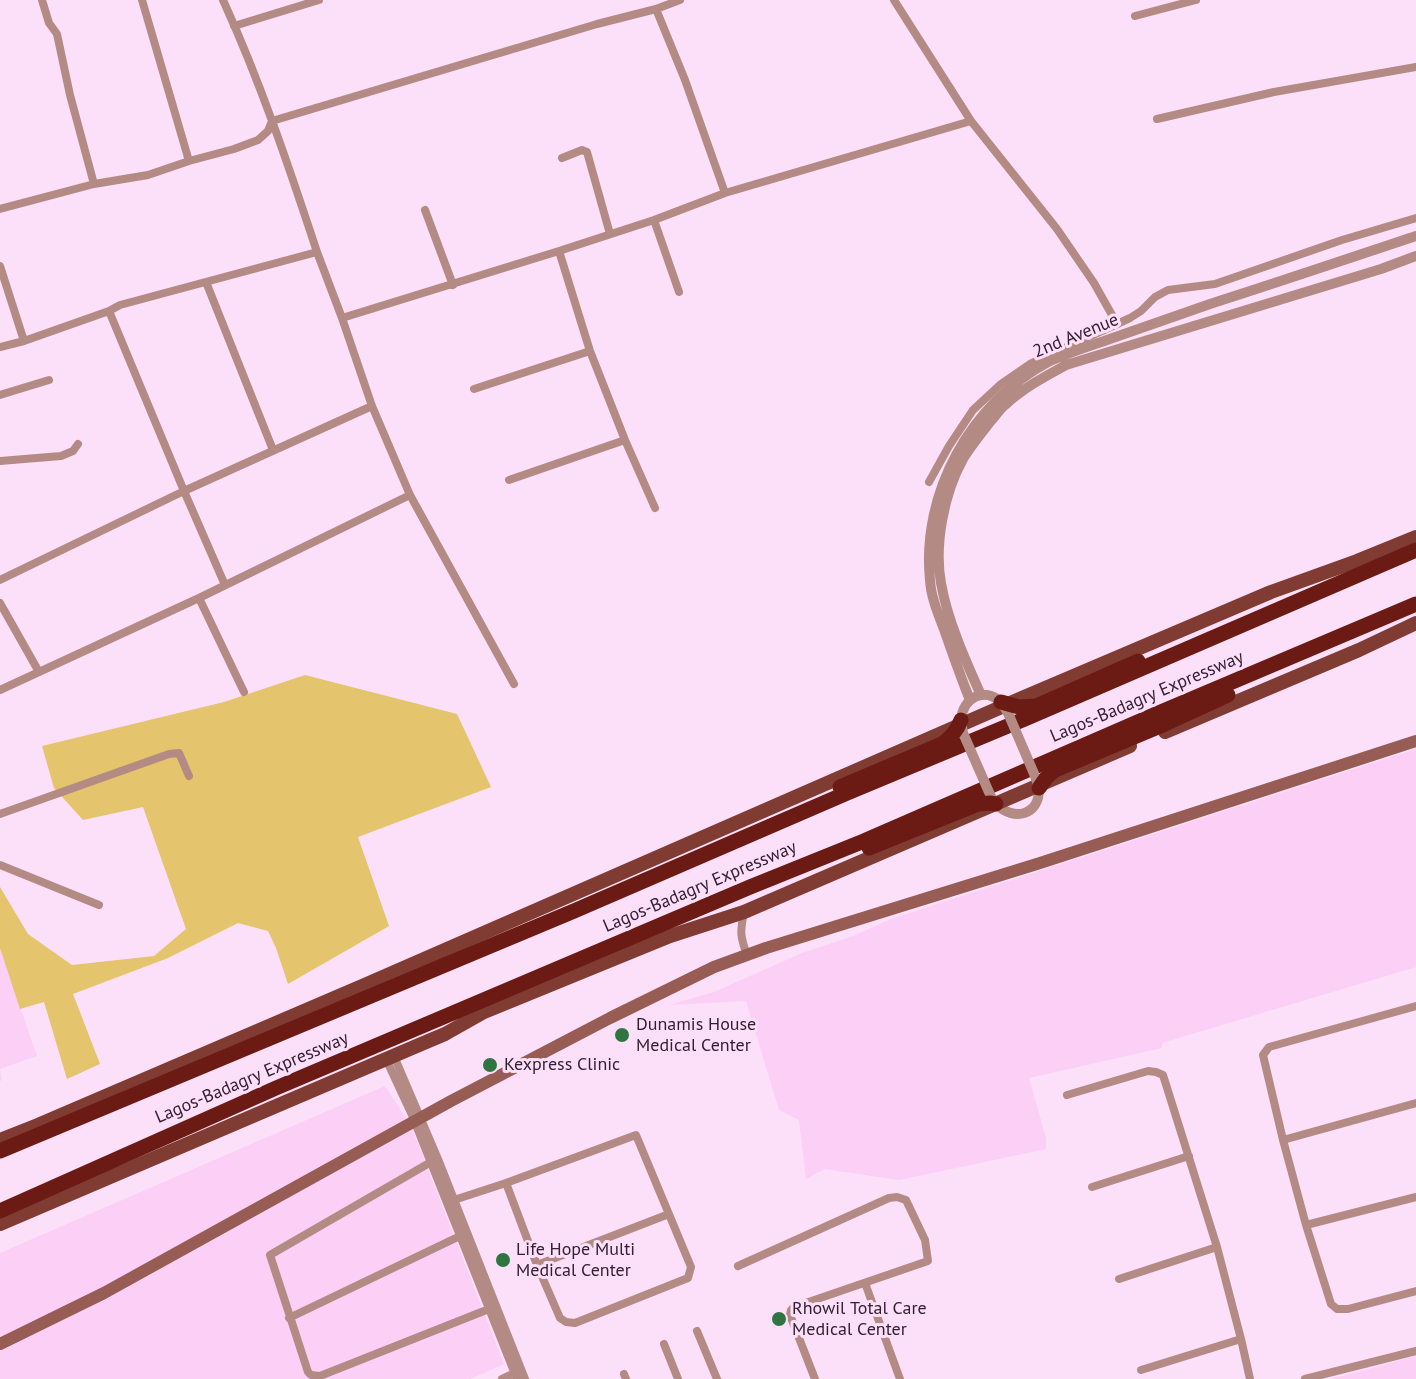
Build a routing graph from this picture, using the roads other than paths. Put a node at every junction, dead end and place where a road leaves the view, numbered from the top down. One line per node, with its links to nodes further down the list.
1 (42, 0): 17 (street)
2 (142, 0): 16 (street)
3 (223, 0): 10 (street)
4 (319, 0): 10 (street)
5 (678, 0): 8 (street)
6 (894, 0): 14 (street)
7 (1196, 0): 9 (street)
8 (656, 9): 13 (street); 18 (street)
9 (1135, 16)
10 (234, 26): 13 (street)
11 (1416, 67): 12 (street)
12 (1157, 119)
13 (272, 121): 16 (street); 26 (street)
14 (971, 121): 18 (street); 34 (street)
15 (562, 158): 23 (street)
16 (189, 161): 17 (street)
17 (94, 184): 19 (street)
18 (725, 193): 22 (street)
19 (0, 209)
20 (425, 210): 30 (street)
21 (1416, 218): 34 (street)
22 (654, 220): 23 (street); 31 (street)
23 (610, 234): 25 (street)
24 (1416, 236): 48 (street, 2nd Avenue)
25 (559, 251): 30 (street); 37 (street)
26 (317, 252): 29 (street); 33 (street)
27 (1416, 256): 48 (street, 2nd Avenue)
28 (0, 266): 35 (street)
29 (206, 282): 32 (street); 44 (street)
30 (453, 285): 33 (street)
31 (678, 292)
32 (109, 311): 35 (street); 49 (street)
33 (342, 318): 41 (street)
34 (1118, 324): 47 (street)
35 (24, 341): 36 (street)
36 (0, 347)
37 (590, 351): 39 (street); 42 (street)
38 (49, 380): 40 (street)
39 (474, 390)
40 (0, 395)
41 (372, 406): 44 (street); 50 (street)
42 (626, 441): 46 (street); 51 (street)
43 (78, 444): 45 (street)
44 (273, 450): 49 (street)
45 (0, 461)
46 (509, 480)
47 (928, 482)
48 (948, 482): 66 (street, 2nd Avenue); 67 (street, 2nd Avenue)
49 (184, 491): 55 (street); 56 (street)
50 (410, 495): 56 (street); 63 (street)
51 (655, 508)
52 (1416, 537): 87 (main road)
53 (1416, 550): 54 (highway, Lagos-Badagry Expressway)
54 (1368, 569): 68 (highway, bridge); 78 (highway, Lagos-Badagry Expressway)
55 (0, 580)
56 (225, 585): 57 (street)
57 (199, 598): 62 (street); 65 (street)
58 (0, 603): 62 (street)
59 (1416, 604): 60 (highway, Lagos-Badagry Expressway)
60 (1376, 622): 73 (highway, bridge); 80 (highway, Lagos-Badagry Expressway)
61 (1416, 622): 79 (main road)
62 (39, 672): 64 (street)
63 (514, 684)
64 (0, 690)
65 (244, 692)
66 (981, 695): 67 (street); 68 (street)
67 (970, 700): 69 (street)
68 (1001, 702): 73 (street, bridge)
69 (961, 720): 74 (street, bridge); 78 (highway, bridge)
70 (1416, 736): 81 (main road)
71 (1416, 741): 81 (main road)
72 (189, 776): 75 (street)
73 (1039, 788): 74 (street)
74 (996, 804): 80 (highway, bridge)
75 (0, 814)
76 (0, 865): 77 (street)
77 (99, 905)
78 (574, 911): 89 (highway, Lagos-Badagry Expressway)
79 (744, 912): 81 (street); 83 (main road, Lagos-Badagry Expressway)
80 (608, 947): 96 (highway, Lagos-Badagry Expressway)
81 (746, 951): 86 (main road)
82 (1416, 1006): 88 (street)
83 (390, 1057): 86 (street); 98 (main road, Lagos-Badagry Expressway)
84 (1067, 1095): 90 (street)
85 (1416, 1103): 88 (street)
86 (416, 1117): 91 (street); 95 (street); 110 (main road); 112 (main road)
87 (0, 1140)
88 (1283, 1140): 99 (street)
89 (0, 1151)
90 (1189, 1156): 93 (street); 101 (street)
91 (431, 1162): 100 (street); 108 (street)
92 (506, 1184): 95 (street); 97 (street); 102 (street)
93 (1092, 1187)
94 (1416, 1197): 99 (street)
95 (454, 1200): 118 (street)
96 (0, 1211)
97 (669, 1214): 102 (street); 102 (street)
98 (0, 1224)
99 (1306, 1225): 106 (street)
100 (460, 1236): 107 (street); 108 (street)
101 (1217, 1247): 104 (street); 111 (street)
102 (537, 1265)
103 (738, 1266): 105 (street)
104 (1119, 1279)
105 (864, 1283): 121 (street); 122 (street)
106 (1416, 1291)
107 (489, 1309): 108 (street); 116 (street)
108 (289, 1318)
109 (697, 1331): 120 (street)
110 (0, 1336)
111 (1241, 1338): 115 (street); 123 (street)
112 (0, 1344)
113 (664, 1344): 119 (street)
114 (1416, 1351): 124 (street)
115 (1141, 1370)
116 (516, 1376): 117 (street)
117 (502, 1379)
118 (525, 1379)
119 (678, 1379)
120 (717, 1379)
121 (815, 1379)
122 (900, 1379)
123 (1250, 1379)
124 (1305, 1379)

